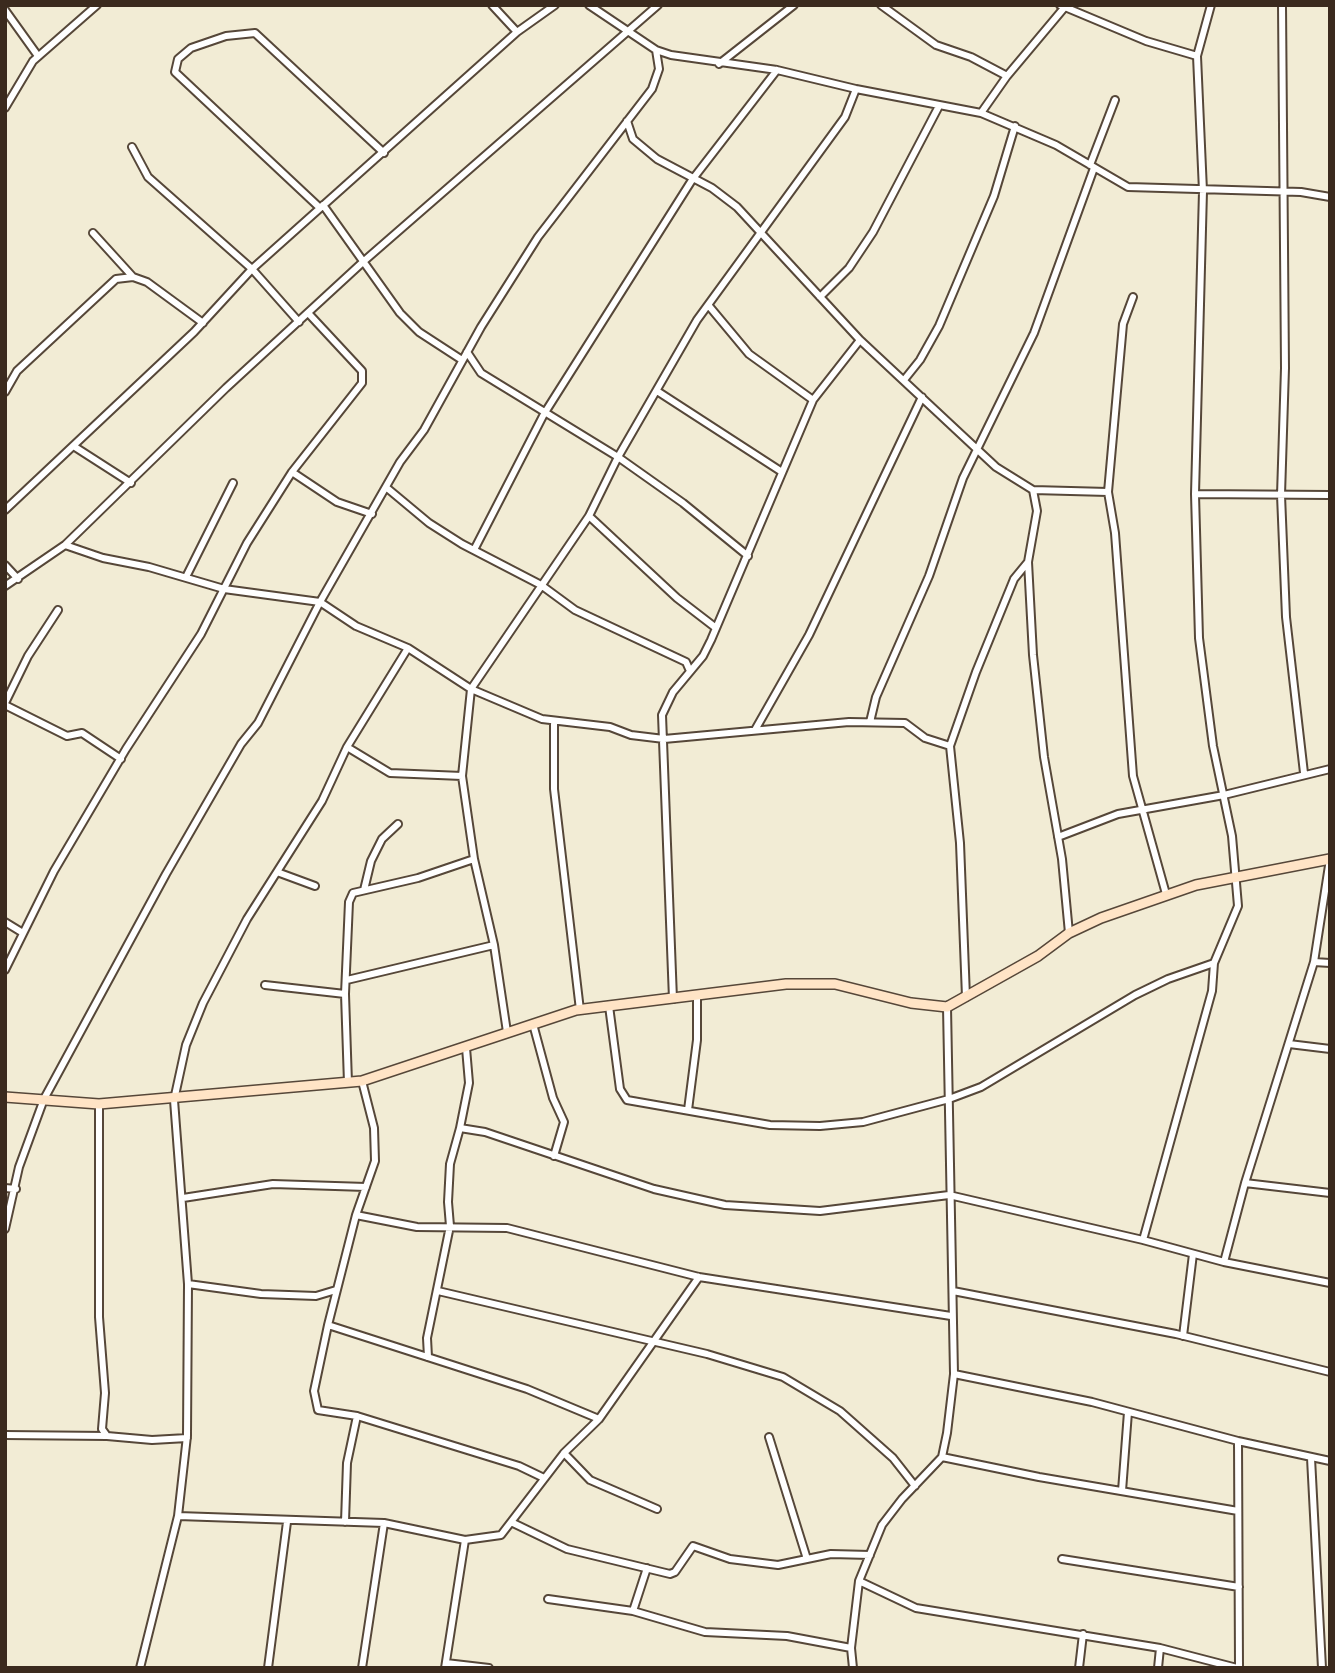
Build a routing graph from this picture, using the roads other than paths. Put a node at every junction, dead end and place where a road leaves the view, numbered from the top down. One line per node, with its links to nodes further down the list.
1 (97, 5): 18 (street)
2 (492, 5): 13 (street)
3 (555, 5): 13 (street)
4 (589, 5): 11 (street)
5 (658, 5): 14 (street)
6 (794, 5): 15 (street)
7 (881, 5): 24 (street)
8 (1210, 5): 19 (street)
9 (1282, 5): 37 (street)
10 (1062, 7): 19 (street); 24 (street)
11 (598, 8): 14 (street)
12 (5, 10): 18 (street)
13 (517, 32): 33 (street)
14 (627, 32): 16 (street); 42 (street)
15 (735, 49): 20 (street); 21 (street)
16 (656, 50): 17 (street); 22 (street)
17 (671, 55): 20 (street); 22 (street)
18 (38, 56): 28 (street)
19 (1197, 56): 36 (street)
20 (719, 64): 21 (street)
21 (744, 66): 23 (street)
22 (659, 69): 30 (street)
23 (777, 70): 25 (street); 35 (street)
24 (1007, 76): 29 (street)
25 (856, 89): 27 (street); 41 (street)
26 (1115, 100): 34 (street)
27 (939, 106): 29 (street); 45 (street)
28 (5, 108)
29 (981, 113): 31 (street)
30 (627, 121): 35 (street); 52 (street)
31 (1014, 126): 34 (street); 54 (street)
32 (132, 147): 43 (street)
33 (383, 153): 39 (street); 39 (street)
34 (1092, 166): 36 (street); 61 (street)
35 (692, 180): 41 (street); 59 (street)
36 (1203, 191): 37 (street); 70 (street)
37 (1286, 192): 38 (street); 71 (street)
38 (1330, 197)
39 (322, 206): 42 (street); 43 (street)
40 (93, 233): 44 (street)
41 (761, 233): 45 (street); 47 (street)
42 (364, 261): 48 (street); 53 (street)
43 (252, 269): 49 (street); 50 (street)
44 (133, 277): 50 (street); 56 (street)
45 (820, 297): 51 (street)
46 (1133, 297): 69 (street)
47 (709, 306): 55 (street); 58 (street)
48 (309, 314): 49 (street); 63 (street)
49 (299, 321): 66 (street)
50 (202, 323): 60 (street)
51 (860, 340): 54 (street); 58 (street)
52 (467, 352): 53 (street); 59 (street)
53 (462, 360): 67 (street)
54 (904, 380): 57 (street)
55 (657, 391): 62 (street); 64 (street)
56 (5, 392)
57 (922, 397): 61 (street); 95 (street)
58 (813, 400): 64 (street)
59 (544, 414): 62 (street); 77 (street)
60 (75, 447): 66 (street); 73 (street)
61 (978, 451): 68 (street); 94 (street)
62 (618, 457): 75 (street); 78 (street)
63 (292, 472): 74 (street); 85 (street)
64 (782, 472): 78 (street)
65 (233, 483): 81 (street)
66 (131, 484): 76 (street)
67 (387, 488): 74 (street); 77 (street)
68 (1033, 490): 69 (street); 79 (street)
69 (1108, 492): 104 (street)
70 (1195, 494): 71 (street); 103 (street)
71 (1281, 495): 72 (street); 101 (street)
72 (1330, 495)
73 (5, 510)
74 (372, 514): 86 (street)
75 (589, 516): 83 (street); 88 (street)
76 (65, 545): 81 (street); 82 (street)
77 (474, 550): 83 (street)
78 (748, 556): 88 (street)
79 (1028, 562): 97 (street); 106 (street)
80 (5, 565): 82 (street)
81 (186, 577): 85 (street)
82 (18, 579): 84 (street)
83 (541, 585): 90 (street); 91 (street)
84 (5, 586)
85 (224, 589): 86 (street); 99 (street)
86 (320, 602): 89 (street); 139 (street)
87 (58, 610): 92 (street)
88 (716, 628): 90 (street)
89 (408, 648): 91 (street); 98 (street)
90 (690, 671): 96 (street)
91 (471, 689): 93 (street); 102 (street)
92 (5, 704): 99 (street)
93 (554, 722): 96 (street); 130 (street)
94 (870, 722): 95 (street); 97 (street)
95 (755, 730): 96 (street)
96 (664, 739): 127 (street)
97 (950, 746): 126 (street)
98 (347, 747): 102 (street); 109 (street)
99 (121, 759): 115 (street)
100 (1330, 769): 101 (street)
101 (1304, 773): 103 (street)
102 (462, 776): 107 (street)
103 (1224, 795): 104 (street); 110 (street)
104 (1142, 809): 106 (street); 113 (street)
105 (398, 824): 112 (street)
106 (1058, 837): 116 (street)
107 (474, 859): 112 (street); 117 (street)
108 (1330, 859): 110 (street); 118 (street)
109 (277, 872): 111 (street); 141 (street)
110 (1236, 877): 113 (street); 119 (street)
111 (315, 886)
112 (364, 890): 122 (street)
113 (1166, 894): 116 (street)
114 (5, 922): 115 (street)
115 (23, 933): 121 (street)
116 (1069, 933): 126 (street)
117 (494, 945): 122 (street); 132 (street)
118 (1314, 962): 120 (street); 133 (street)
119 (1214, 963): 140 (street); 156 (street)
120 (1330, 963)
121 (5, 970)
122 (347, 980): 124 (street)
123 (265, 985): 124 (street)
124 (345, 994): 137 (street)
125 (697, 996): 127 (street); 129 (street); 143 (street)
126 (966, 997): 129 (street)
127 (673, 999): 128 (street)
128 (609, 1006): 130 (street); 143 (street)
129 (947, 1007): 140 (street)
130 (580, 1010): 131 (street)
131 (533, 1024): 132 (street); 145 (street)
132 (507, 1032): 134 (street)
133 (1289, 1044): 135 (street); 146 (street)
134 (466, 1048): 136 (street); 144 (street)
135 (1330, 1049)
136 (362, 1081): 137 (street); 147 (street)
137 (348, 1083): 141 (street)
138 (5, 1097): 139 (street)
139 (44, 1099): 142 (street); 149 (street)
140 (949, 1099): 143 (street); 151 (street)
141 (174, 1100): 142 (street); 152 (street)
142 (99, 1104): 176 (street)
143 (688, 1110)
144 (460, 1128): 145 (street); 154 (street)
145 (554, 1156): 151 (street)
146 (1245, 1183): 150 (street); 158 (street)
147 (366, 1187): 152 (street); 153 (street)
148 (5, 1188): 149 (street)
149 (16, 1189): 155 (street)
150 (1330, 1194)
151 (949, 1195): 156 (street); 164 (street)
152 (183, 1198): 160 (street)
153 (356, 1214): 154 (street); 162 (street)
154 (450, 1226): 159 (street); 163 (street)
155 (5, 1229)
156 (1143, 1240): 157 (street)
157 (1193, 1254): 158 (street); 167 (street)
158 (1224, 1262): 161 (street)
159 (699, 1277): 165 (street); 168 (street)
160 (188, 1283): 162 (street); 177 (street)
161 (1330, 1283)
162 (336, 1290): 166 (street)
163 (438, 1291): 168 (street); 169 (street)
164 (953, 1291): 165 (street); 167 (street)
165 (951, 1316): 171 (street)
166 (328, 1325): 169 (street); 173 (street)
167 (1183, 1336): 170 (street)
168 (651, 1342): 174 (street); 185 (street)
169 (428, 1357): 174 (street)
170 (1330, 1372)
171 (954, 1374): 172 (street); 181 (street)
172 (1128, 1412): 179 (street); 186 (street)
173 (357, 1416): 184 (street); 191 (street)
174 (599, 1419): 180 (street)
175 (5, 1435): 176 (street)
176 (107, 1436): 177 (street)
177 (187, 1437): 189 (street)
178 (769, 1437): 196 (street)
179 (1238, 1441): 182 (street); 188 (street)
180 (564, 1453): 184 (street); 187 (street)
181 (942, 1457): 185 (street); 186 (street)
182 (1311, 1458): 183 (street); 215 (street)
183 (1330, 1461)
184 (544, 1478): 193 (street)
185 (915, 1486): 195 (street)
186 (1122, 1491): 188 (street)
187 (657, 1509)
188 (1238, 1511): 200 (street)
189 (178, 1516): 190 (street); 207 (street)
190 (286, 1522): 191 (street); 208 (street)
191 (345, 1522): 192 (street)
192 (384, 1523): 194 (street); 209 (street)
193 (513, 1523): 194 (street); 198 (street)
194 (465, 1540): 206 (street)
195 (870, 1555): 196 (street); 199 (street)
196 (807, 1559): 198 (street)
197 (1062, 1559): 200 (street)
198 (646, 1568): 202 (street)
199 (859, 1581): 203 (street); 204 (street)
200 (1239, 1587): 214 (street)
201 (548, 1599): 202 (street)
202 (634, 1611): 204 (street)
203 (1083, 1634): 205 (street); 212 (street)
204 (851, 1648): 211 (street)
205 (1160, 1648): 213 (street); 214 (street)
206 (446, 1665): 210 (street)
207 (140, 1668)
208 (268, 1668)
209 (362, 1668)
210 (489, 1668)
211 (853, 1668)
212 (1079, 1668)
213 (1158, 1668)
214 (1238, 1668)
215 (1322, 1668)

